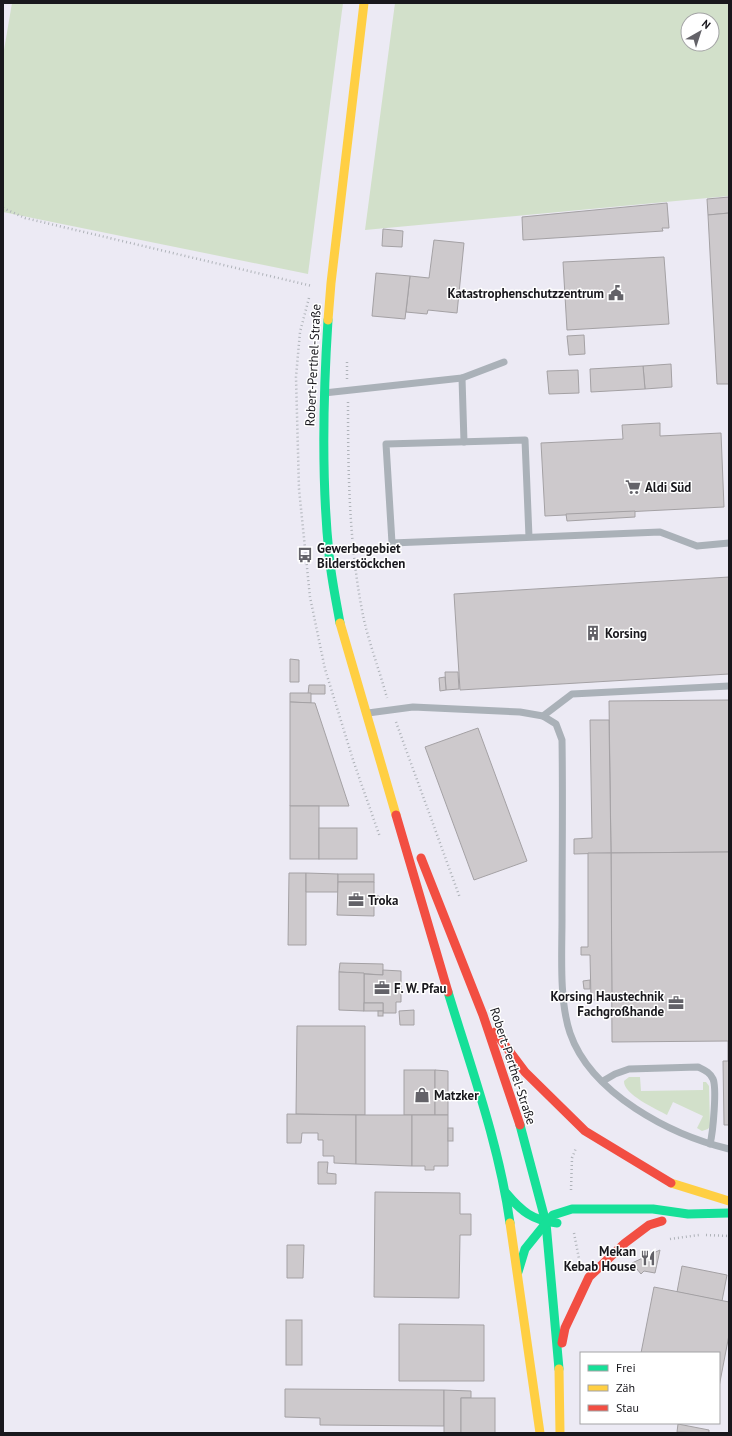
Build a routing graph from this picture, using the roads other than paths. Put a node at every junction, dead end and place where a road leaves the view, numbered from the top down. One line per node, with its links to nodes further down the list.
1 (364, 3): 4 (street, Robert-Perthel-Straße)
2 (504, 362): 3 (lane)
3 (462, 378): 4 (lane); 5 (lane)
4 (322, 394): 9 (street, Robert-Perthel-Straße)
5 (464, 442): 6 (lane); 6 (lane)
6 (529, 537): 7 (lane)
7 (729, 543)
8 (729, 686): 10 (lane)
9 (365, 714): 10 (lane); 11 (street, Robert-Perthel-Straße)
10 (543, 716): 15 (lane)
11 (368, 726): 12 (street, Robert-Perthel-Straße); 18 (street, Robert-Perthel-Straße)
12 (412, 837)
13 (418, 852): 14 (street, Robert-Perthel-Straße)
14 (483, 1015): 19 (street); 24 (street, Robert-Perthel-Straße)
15 (603, 1081): 16 (lane); 16 (lane)
16 (710, 1144): 17 (lane)
17 (729, 1149)
18 (506, 1193): 24 (street); 26 (street, Robert-Perthel-Straße)
19 (729, 1201)
20 (729, 1213): 21 (street)
21 (688, 1214): 22 (street); 24 (street)
22 (662, 1221): 23 (street); 27 (street)
23 (639, 1222)
24 (546, 1223): 25 (street); 26 (street); 27 (street, Robert-Perthel-Straße)
25 (566, 1223)
26 (517, 1276): 28 (street, Robert-Perthel-Straße)
27 (559, 1356): 29 (street, Robert-Perthel-Straße)
28 (540, 1433)
29 (560, 1433)

